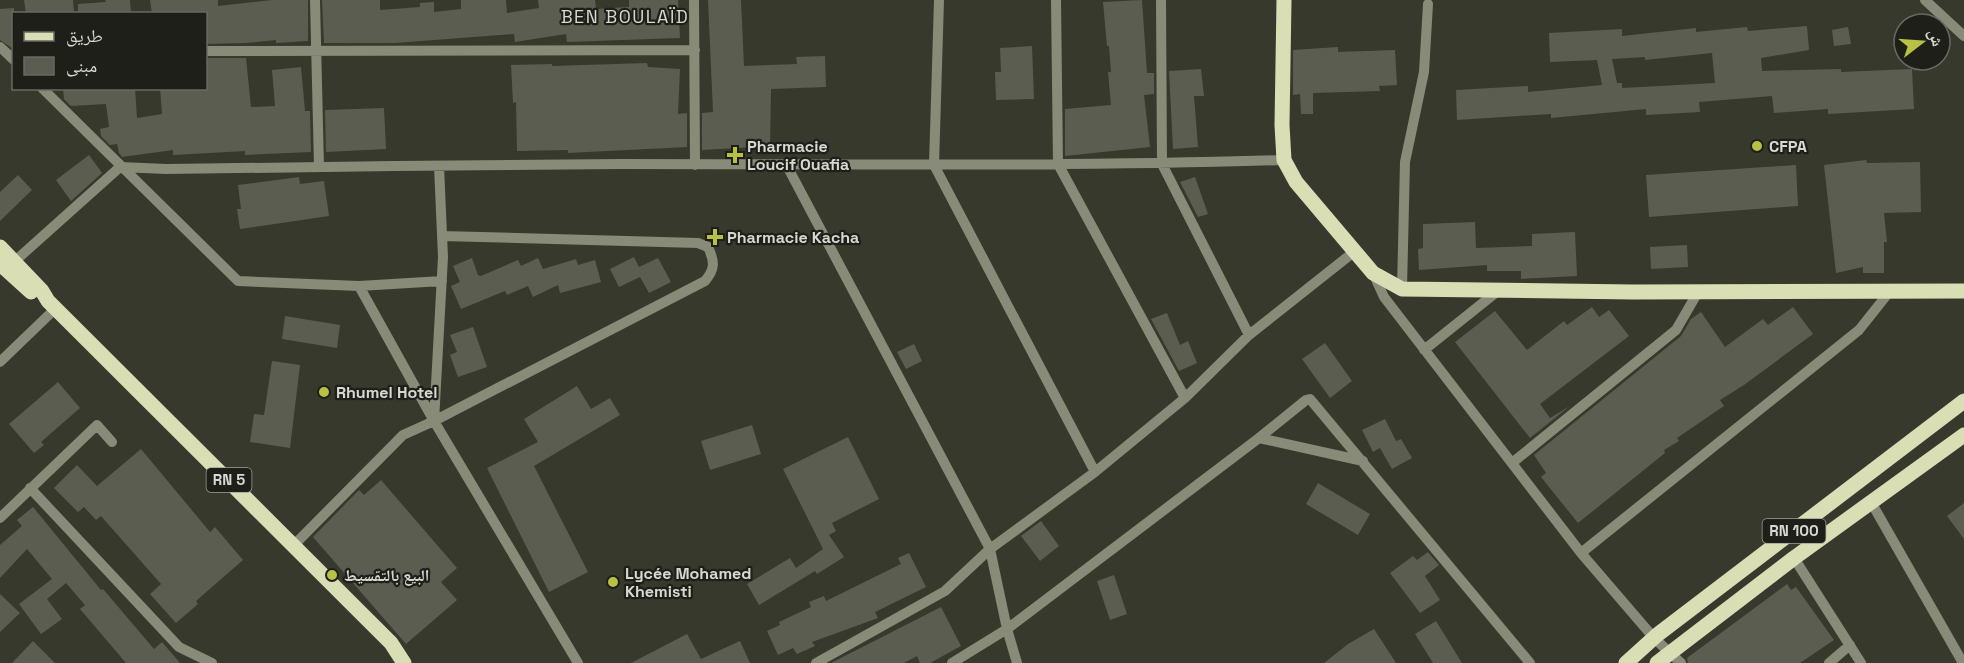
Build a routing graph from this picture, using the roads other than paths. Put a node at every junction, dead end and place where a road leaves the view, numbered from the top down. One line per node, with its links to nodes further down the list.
1 (315, 0): 12 (street)
2 (694, 0): 10 (street)
3 (939, 0): 18 (street)
4 (1056, 0): 15 (street)
5 (1161, 0): 16 (street)
6 (1284, 0): 14 (main road)
7 (1927, 1): 9 (street)
8 (1428, 4): 30 (street)
9 (1964, 36)
10 (695, 50): 12 (street); 17 (street)
11 (207, 51): 12 (street)
12 (315, 51): 22 (street)
13 (44, 90): 21 (street)
14 (1284, 160): 16 (street); 25 (main road)
15 (1058, 164): 16 (street); 18 (street); 39 (street)
16 (1162, 164): 36 (street)
17 (695, 165): 19 (street); 20 (street)
18 (934, 165): 20 (street); 47 (street)
19 (439, 166): 22 (street); 23 (street)
20 (787, 166): 52 (street)
21 (120, 167): 22 (street); 26 (street); 29 (street)
22 (319, 167)
23 (442, 236): 28 (street); 41 (street)
24 (0, 247): 26 (main road, RN 5)
25 (1355, 251): 27 (main road); 36 (street)
26 (7, 263): 35 (main road, RN 5)
27 (1373, 273): 30 (main road); 37 (street)
28 (441, 281): 29 (street); 41 (street)
29 (359, 286): 41 (street)
30 (1402, 289): 31 (main road)
31 (1499, 290): 34 (main road); 37 (street)
32 (1890, 291): 33 (main road); 34 (main road); 53 (street)
33 (1964, 291)
34 (1698, 292): 46 (street)
35 (52, 304): 38 (street); 51 (main road, RN 5)
36 (1249, 335): 39 (street)
37 (1424, 350): 46 (street)
38 (0, 362)
39 (1185, 398): 47 (street)
40 (1964, 401): 56 (main road, RN 100)
41 (435, 422): 51 (street); 61 (street)
42 (1964, 435): 49 (main road)
43 (1259, 438): 45 (street); 45 (street); 55 (street)
44 (112, 442): 48 (street)
45 (1363, 461): 65 (street)
46 (1512, 464): 53 (street)
47 (1095, 472): 52 (street)
48 (30, 488): 50 (street); 59 (street)
49 (1871, 502): 54 (main road); 70 (street)
50 (0, 518)
51 (294, 545): 60 (main road, RN 5)
52 (990, 549): 55 (street); 62 (street)
53 (1581, 553): 56 (street)
54 (1794, 558): 57 (street); 58 (main road)
55 (1007, 629): 63 (street); 64 (street)
56 (1654, 638): 58 (street); 66 (main road, RN 100)
57 (1850, 645): 68 (street); 69 (street)
58 (1675, 658): 67 (main road)
59 (212, 663)
60 (404, 663)
61 (578, 663)
62 (816, 663)
63 (952, 663)
64 (1017, 663)
65 (1530, 663)
66 (1626, 663)
67 (1657, 663)
68 (1829, 663)
69 (1861, 663)
70 (1963, 663)

